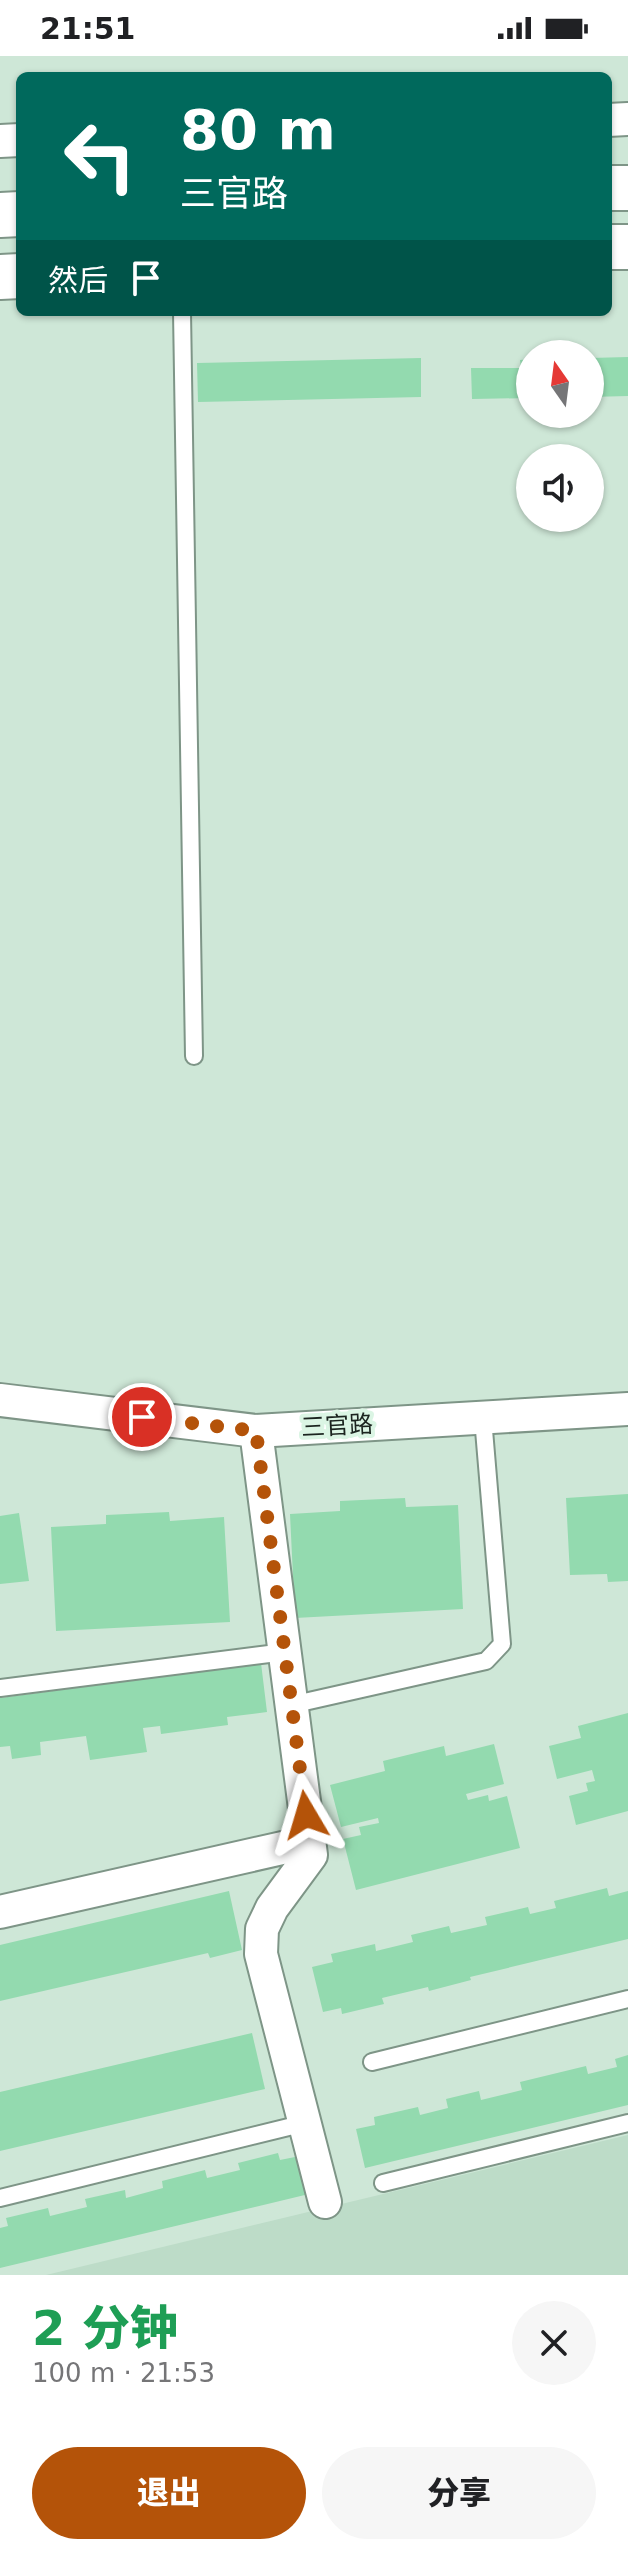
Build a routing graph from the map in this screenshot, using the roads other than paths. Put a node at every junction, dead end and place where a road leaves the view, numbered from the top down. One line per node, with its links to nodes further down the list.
1 (182, 316): 2 (lane)
2 (194, 1056)
3 (0, 1400): 6 (street, 三官路)
4 (628, 1409): 5 (street, 三官路)
5 (483, 1418): 6 (street, 三官路); 9 (lane)
6 (256, 1431): 7 (street)
7 (285, 1652): 8 (lane); 9 (street)
8 (0, 1688)
9 (291, 1705): 10 (street)
10 (309, 1842): 11 (street); 14 (street)
11 (0, 1912)
12 (628, 1999): 13 (lane)
13 (372, 2062)
14 (305, 2123): 17 (lane); 18 (street)
15 (628, 2123): 16 (lane)
16 (383, 2183)
17 (0, 2198)
18 (325, 2202)

